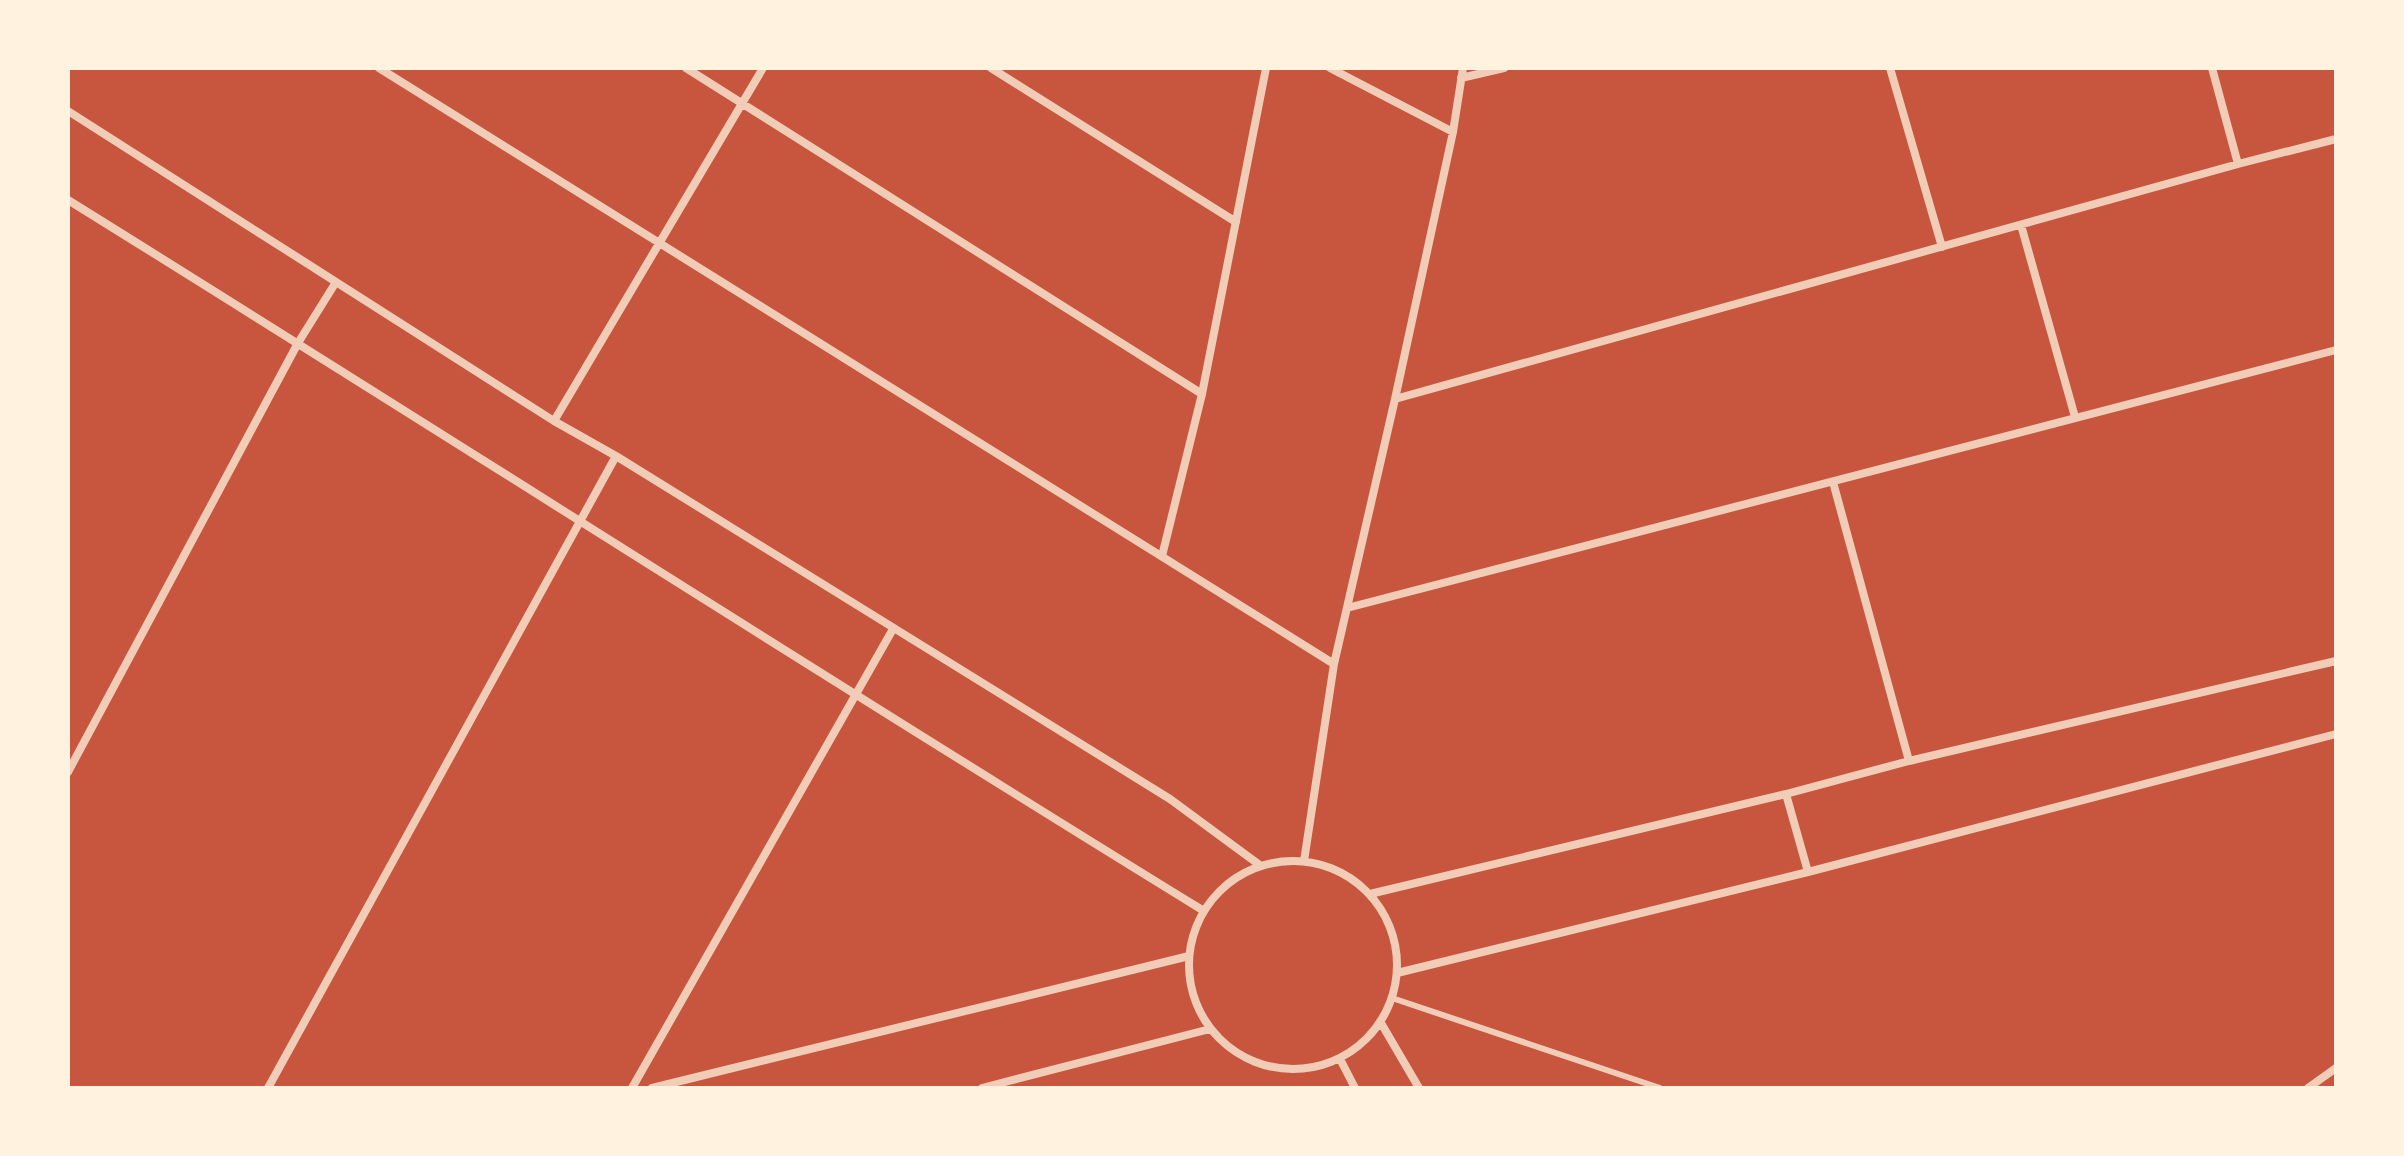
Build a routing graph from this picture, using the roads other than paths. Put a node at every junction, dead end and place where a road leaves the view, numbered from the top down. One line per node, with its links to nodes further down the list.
1 (379, 68): 20 (street)
2 (686, 68): 12 (street)
3 (763, 68): 12 (street)
4 (991, 68): 18 (street)
5 (1266, 68): 18 (street)
6 (1330, 68): 14 (street)
7 (1463, 68): 11 (street)
8 (1504, 68): 11 (street)
9 (1890, 68): 21 (street)
10 (2212, 68): 16 (street)
11 (1461, 78): 14 (street)
12 (740, 103): 20 (street); 25 (street)
13 (68, 111): 22 (street)
14 (1453, 132): 26 (street)
15 (2336, 139): 16 (street)
16 (2238, 164): 19 (street)
17 (68, 200): 23 (street)
18 (1236, 222): 25 (street)
19 (2021, 225): 21 (street); 27 (street)
20 (659, 241): 28 (street); 32 (street)
21 (1942, 247): 26 (street)
22 (336, 282): 23 (street); 28 (street)
23 (298, 343): 31 (street); 40 (street)
24 (2336, 350): 27 (street)
25 (1202, 394): 32 (street)
26 (1395, 399): 33 (street)
27 (2075, 417): 30 (street)
28 (554, 421): 29 (street)
29 (616, 456): 31 (street); 34 (street)
30 (1833, 482): 33 (street); 39 (street)
31 (580, 522): 37 (street); 54 (street)
32 (1162, 556): 36 (street)
33 (1347, 608): 36 (street)
34 (893, 629): 37 (street); 43 (street)
35 (2336, 661): 39 (street)
36 (1334, 664): 42 (street)
37 (854, 696): 46 (street); 55 (street)
38 (2336, 734): 44 (street)
39 (1909, 761): 41 (street)
40 (68, 772)
41 (1786, 794): 44 (street); 45 (street)
42 (1304, 861): 43 (street); 45 (street)
43 (1261, 866): 46 (street)
44 (1808, 872): 48 (street)
45 (1370, 894): 48 (street)
46 (1204, 911): 47 (street)
47 (1189, 956): 51 (street); 56 (street)
48 (1397, 973): 49 (street)
49 (1392, 998): 50 (street); 60 (lane)
50 (1381, 1023): 52 (street); 59 (street)
51 (1210, 1029): 52 (street); 57 (street)
52 (1340, 1059): 58 (street)
53 (2336, 1068): 61 (street)
54 (268, 1088)
55 (632, 1088)
56 (652, 1088)
57 (982, 1088)
58 (1355, 1088)
59 (1419, 1088)
60 (1660, 1088)
61 (2308, 1088)

